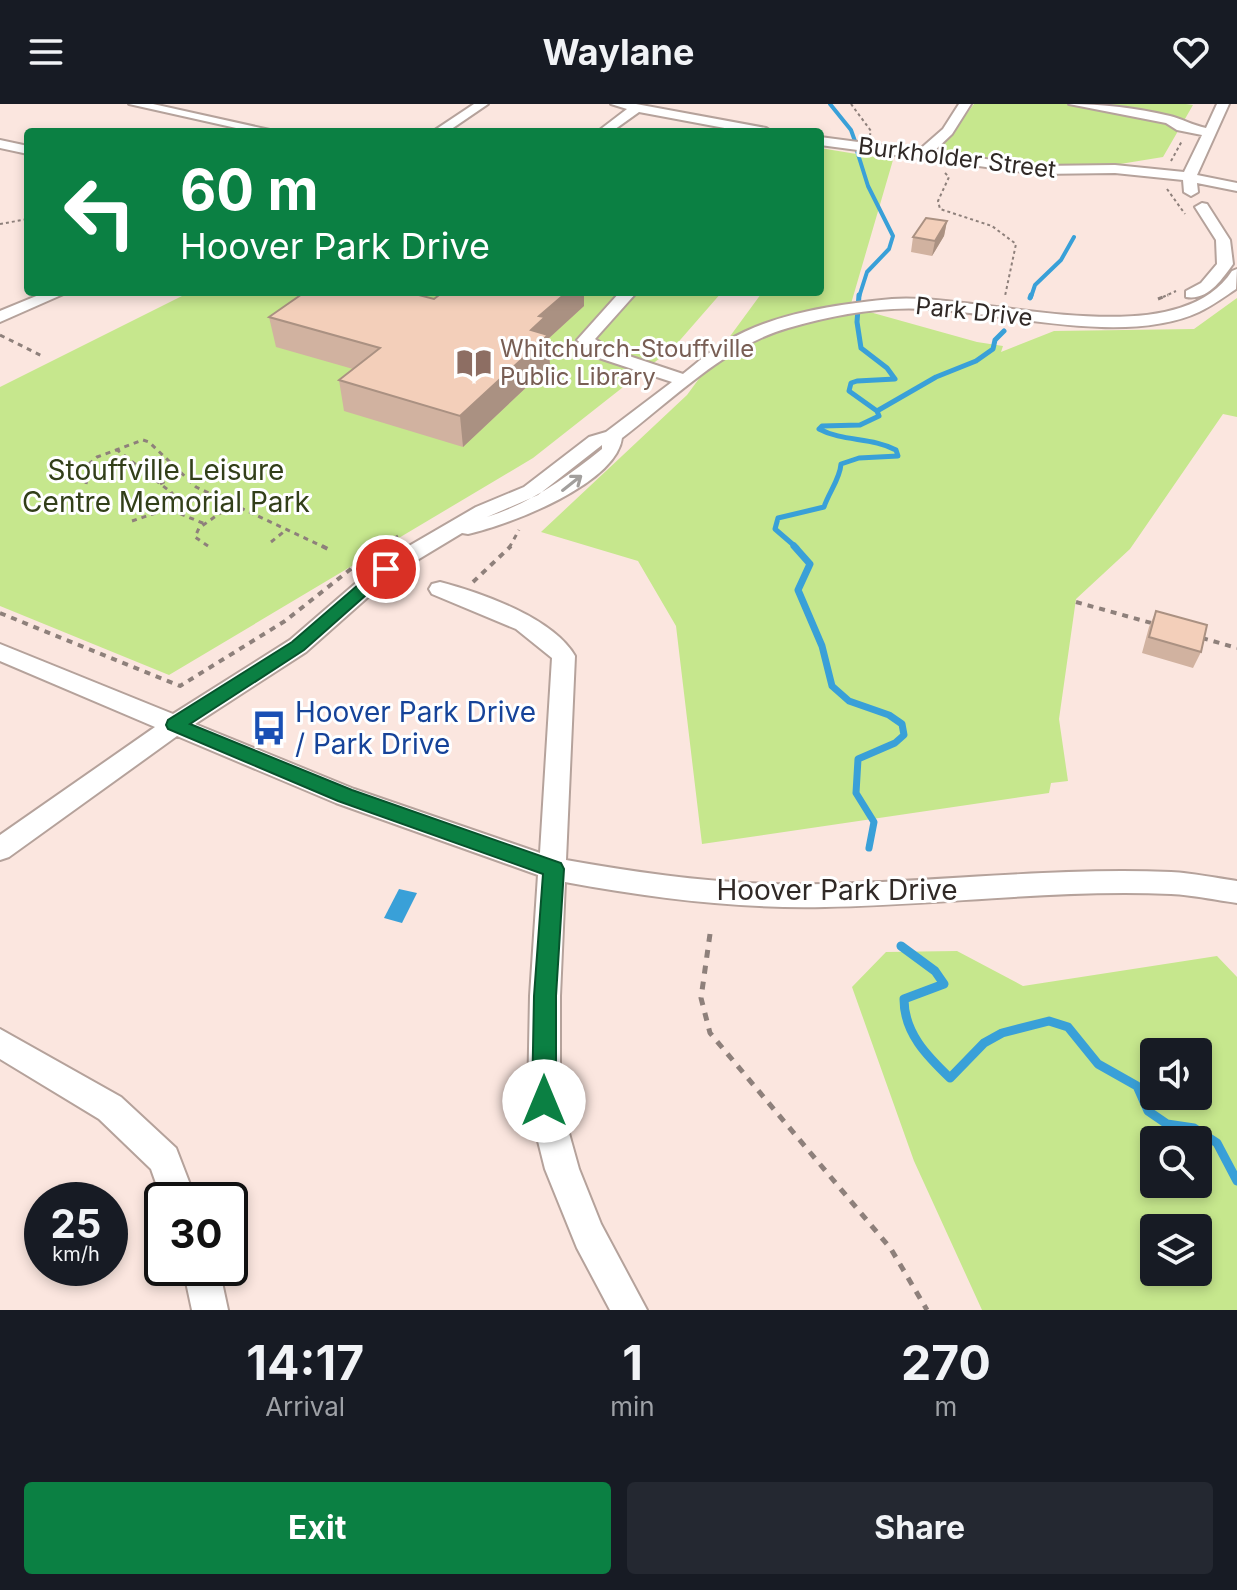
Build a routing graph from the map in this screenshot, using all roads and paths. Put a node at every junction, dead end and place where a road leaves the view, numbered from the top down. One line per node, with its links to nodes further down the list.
1 (135, 104): 11 (street)
2 (482, 104): 13 (street)
3 (617, 104): 9 (street)
4 (851, 104): 21 (path)
5 (965, 104): 22 (street)
6 (1075, 104): 16 (street)
7 (1223, 104): 17 (street)
8 (214, 108): 11 (street)
9 (637, 108): 10 (street); 14 (street)
10 (669, 108): 15 (street)
11 (194, 116): 12 (street)
12 (253, 128)
13 (444, 128)
14 (609, 128)
15 (750, 128)
16 (1189, 128): 17 (street); 23 (path)
17 (1209, 132): 24 (street)
18 (824, 142): 21 (street, Burkholder Street)
19 (0, 144): 20 (street)
20 (24, 149)
21 (874, 149): 22 (street, Burkholder Street)
22 (924, 153): 23 (street, Burkholder Street); 35 (path)
23 (1167, 175): 24 (street, Burkholder Street); 26 (path)
24 (1189, 177): 25 (street); 26 (street, Park Drive)
25 (1237, 187)
26 (1196, 213): 29 (street, Park Drive); 37 (street, Park Drive)
27 (24, 220): 28 (path)
28 (0, 224)
29 (1237, 238)
30 (1237, 274): 37 (street, Park Drive)
31 (1185, 287): 34 (path)
32 (50, 296): 36 (street)
33 (625, 296): 40 (street)
34 (1146, 302)
35 (1004, 303)
36 (0, 317)
37 (1083, 322): 40 (street, Park Drive)
38 (0, 335): 39 (path)
39 (42, 356)
40 (686, 381): 41 (street, Park Drive)
41 (613, 436): 51 (street, Park Drive, one-way to 41); 55 (street, Park Drive)
42 (116, 449): 43 (path); 44 (path); 46 (path)
43 (166, 458): 44 (path); 45 (path)
44 (141, 469): 47 (path)
45 (182, 473): 47 (path); 48 (path)
46 (86, 484)
47 (160, 484): 50 (path)
48 (212, 494): 49 (path); 50 (path)
49 (233, 504): 53 (path); 54 (path)
50 (167, 511): 52 (path); 53 (path)
51 (509, 518): 55 (street, Park Drive); 60 (path)
52 (132, 521)
53 (205, 524): 58 (path)
54 (286, 530): 57 (path); 59 (path)
55 (450, 531): 67 (street, Park Drive)
56 (406, 533): 62 (path)
57 (271, 542)
58 (208, 546)
59 (330, 550)
60 (448, 593): 69 (street)
61 (1076, 602): 63 (path)
62 (0, 613)
63 (1164, 627)
64 (1193, 635): 65 (path)
65 (1237, 648)
66 (0, 652): 67 (street, Hoover Park Drive)
67 (175, 725): 68 (street, Park Drive); 69 (street, Hoover Park Drive)
68 (0, 849)
69 (553, 869): 70 (street, Hoover Park Drive); 76 (street)
70 (1237, 892)
71 (710, 934): 77 (path)
72 (0, 1043): 73 (street)
73 (172, 1182)
74 (205, 1286): 75 (street)
75 (210, 1310)
76 (629, 1310)
77 (927, 1310)

